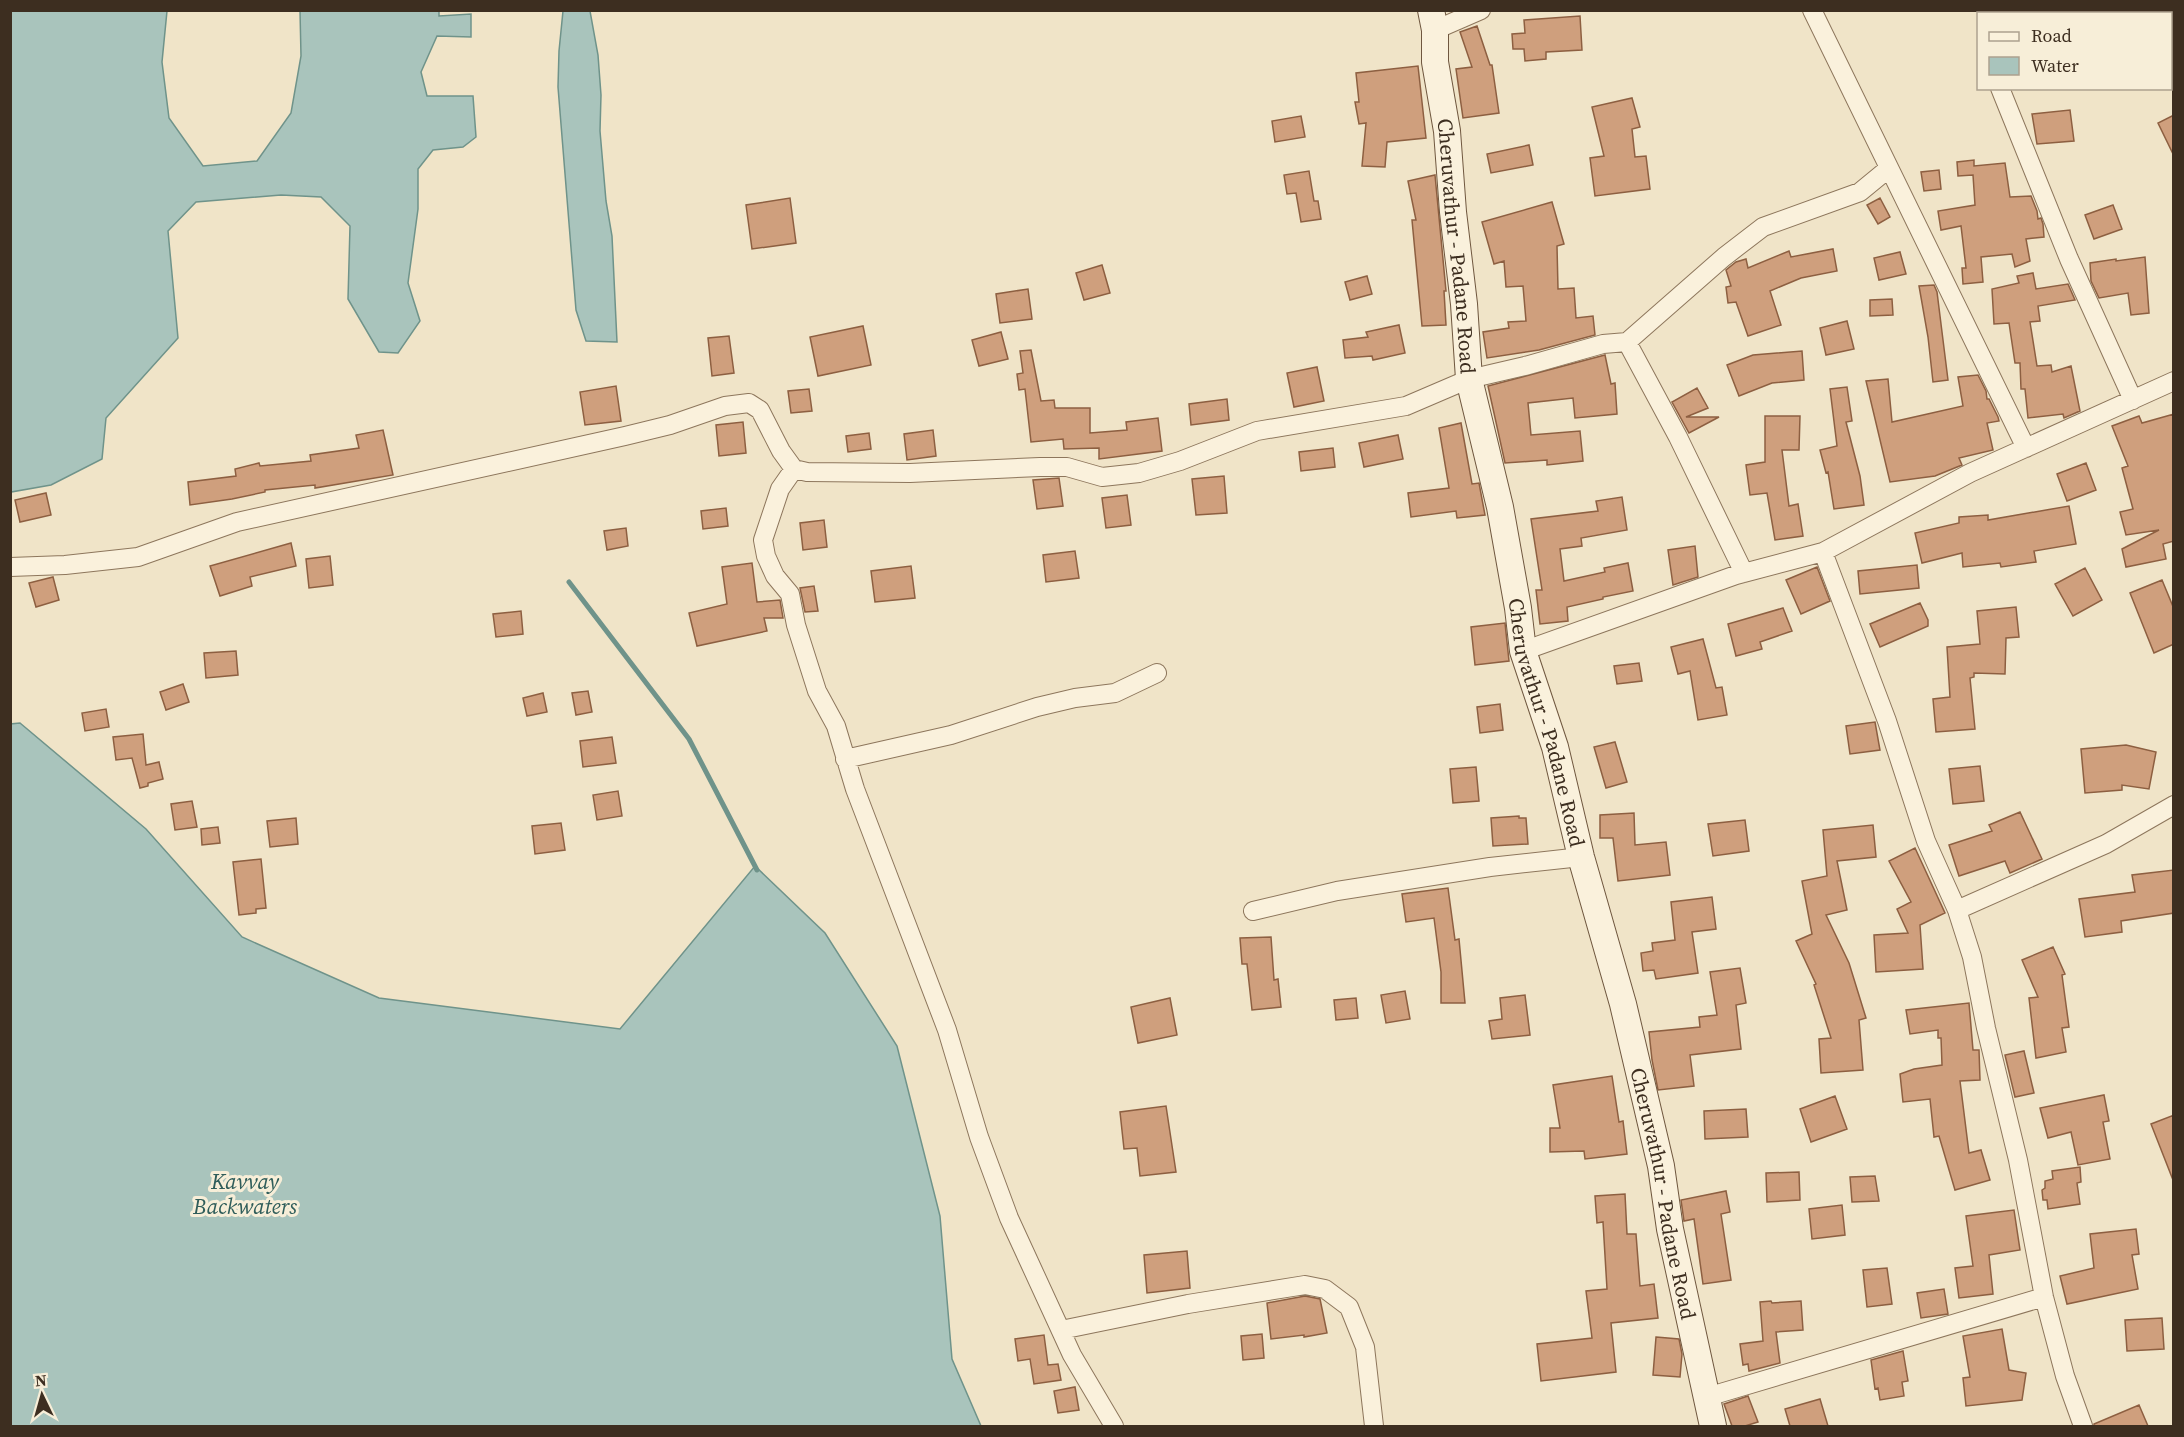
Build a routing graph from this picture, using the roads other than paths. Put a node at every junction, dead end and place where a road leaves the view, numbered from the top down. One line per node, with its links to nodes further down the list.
1 (1481, 10): 3 (street)
2 (1812, 10): 5 (street)
3 (1433, 20): 7 (main road, Cheruvathur - Padane Road)
4 (2001, 90): 9 (street)
5 (1888, 169): 6 (street); 10 (street)
6 (1627, 342): 7 (street); 14 (street)
7 (1469, 379): 11 (street); 15 (main road, Cheruvathur - Padane Road)
8 (2174, 381): 9 (street)
9 (2133, 400): 10 (street)
10 (2026, 448): 12 (street)
11 (794, 469): 13 (street); 17 (street)
12 (1823, 552): 14 (street); 20 (street)
13 (10, 567)
14 (1744, 573): 15 (street)
15 (1522, 651): 19 (main road, Cheruvathur - Padane Road)
16 (1157, 674): 17 (street)
17 (845, 759): 23 (street)
18 (2174, 805): 20 (street)
19 (1581, 857): 21 (street); 24 (main road, Cheruvathur - Padane Road)
20 (1957, 910): 22 (street)
21 (1253, 911)
22 (2044, 1297): 24 (street); 28 (street)
23 (1061, 1330): 25 (street); 26 (street)
24 (1707, 1397): 27 (main road, Cheruvathur - Padane Road)
25 (1114, 1426)
26 (1374, 1426)
27 (1713, 1426)
28 (2083, 1426)

